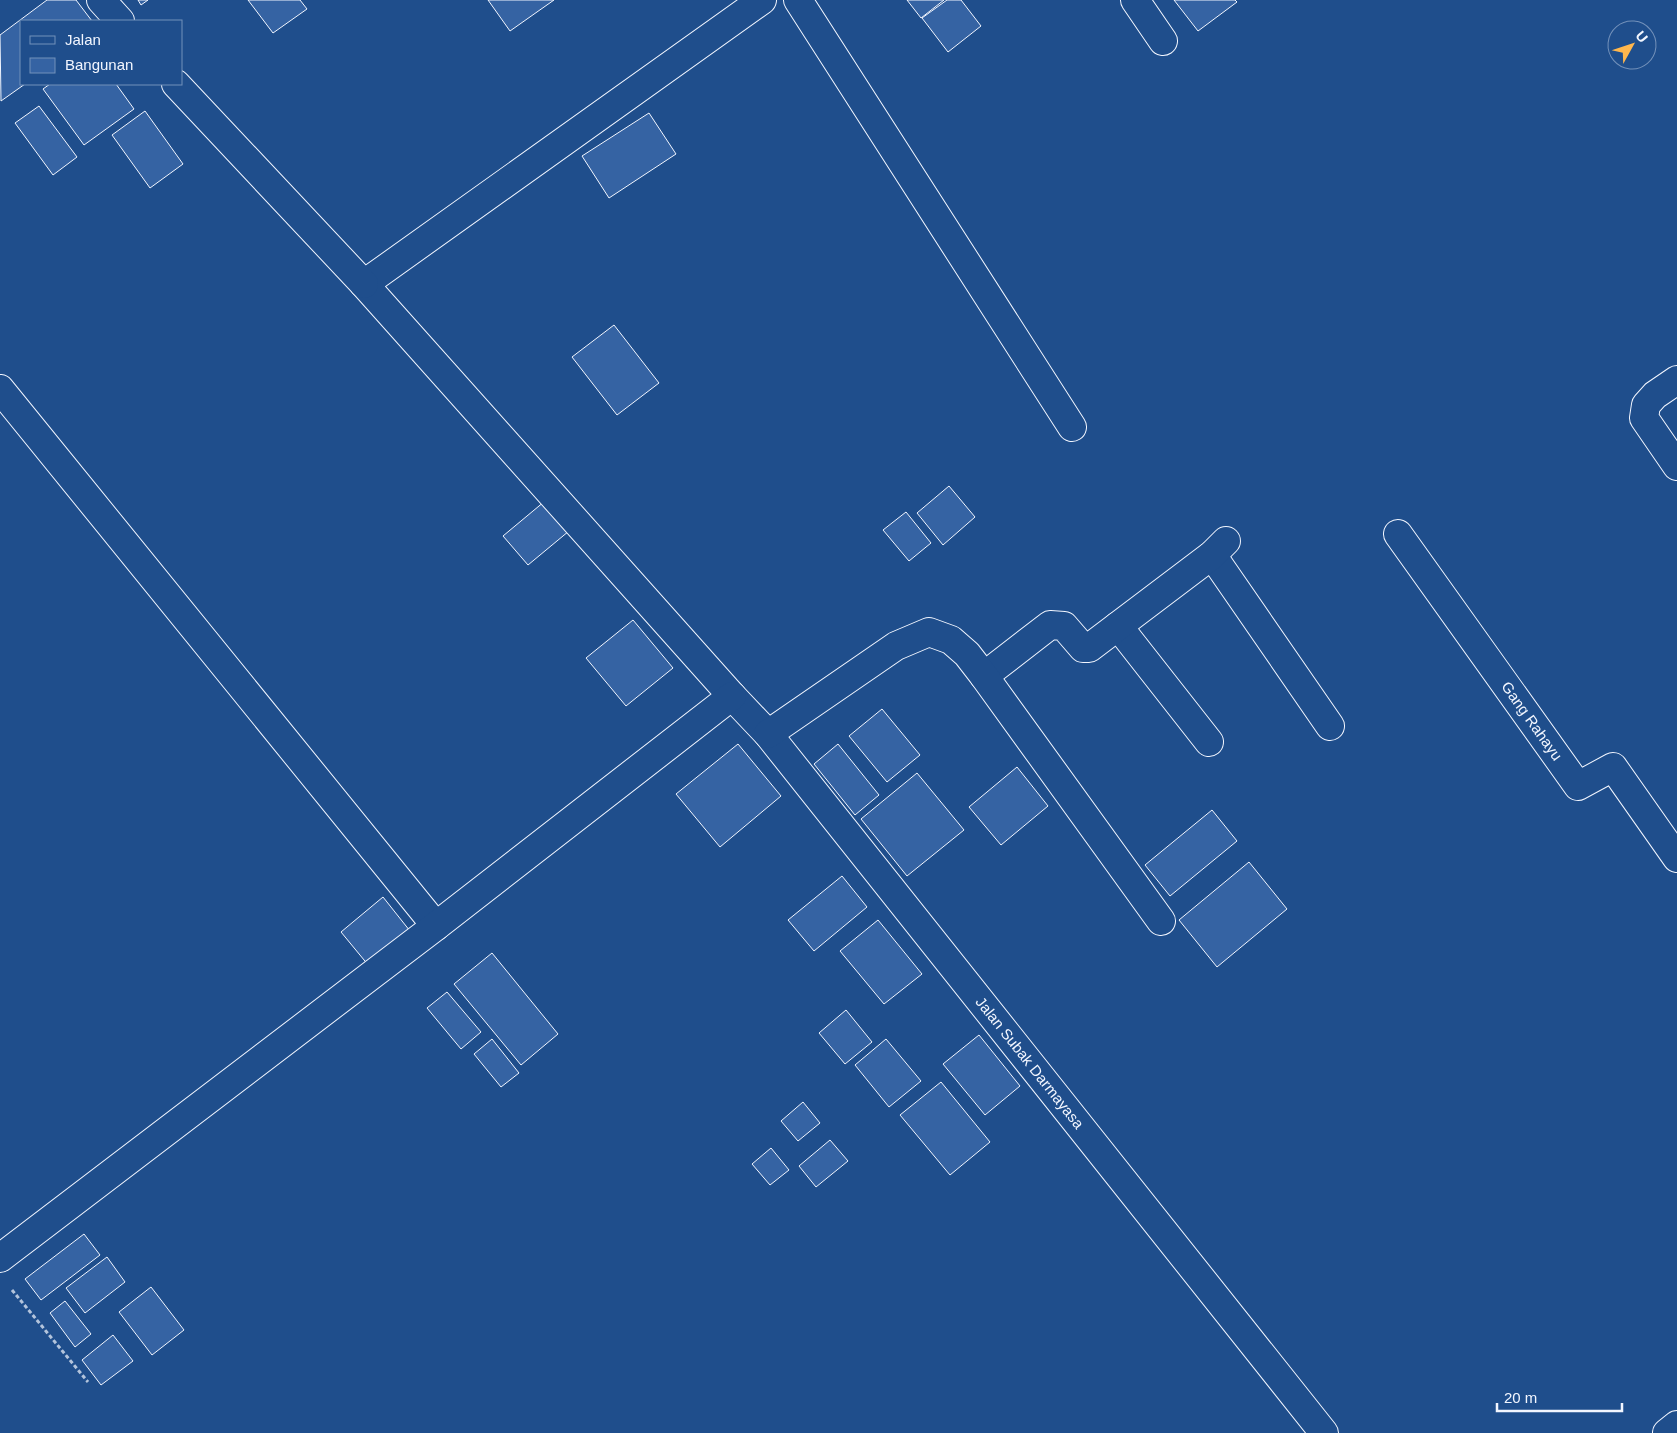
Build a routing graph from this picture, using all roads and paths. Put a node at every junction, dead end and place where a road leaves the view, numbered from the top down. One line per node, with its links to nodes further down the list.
1 (101, 0): 5 (street)
2 (762, 0): 8 (street)
3 (798, 0): 11 (street)
4 (1135, 0): 6 (street)
5 (119, 20)
6 (1163, 41)
7 (177, 85): 8 (street, Jalan Subak Darmayasa)
8 (364, 284): 16 (street, Jalan Subak Darmayasa)
9 (1677, 380): 12 (street)
10 (0, 389): 22 (street)
11 (1072, 427)
12 (1677, 466)
13 (1398, 534): 20 (street, Gang Rahayu)
14 (1118, 626): 15 (street); 17 (street); 19 (street)
15 (984, 676): 18 (street); 21 (street)
16 (732, 696): 18 (street, Jalan Subak Darmayasa); 22 (street)
17 (1330, 726)
18 (768, 734): 26 (street, Jalan Subak Darmayasa)
19 (1209, 742)
20 (1677, 858)
21 (1160, 921)
22 (436, 926): 23 (street)
23 (3, 1271): 24 (path)
24 (88, 1382)
25 (1677, 1425): 27 (street)
26 (1324, 1433)
27 (1666, 1433)

